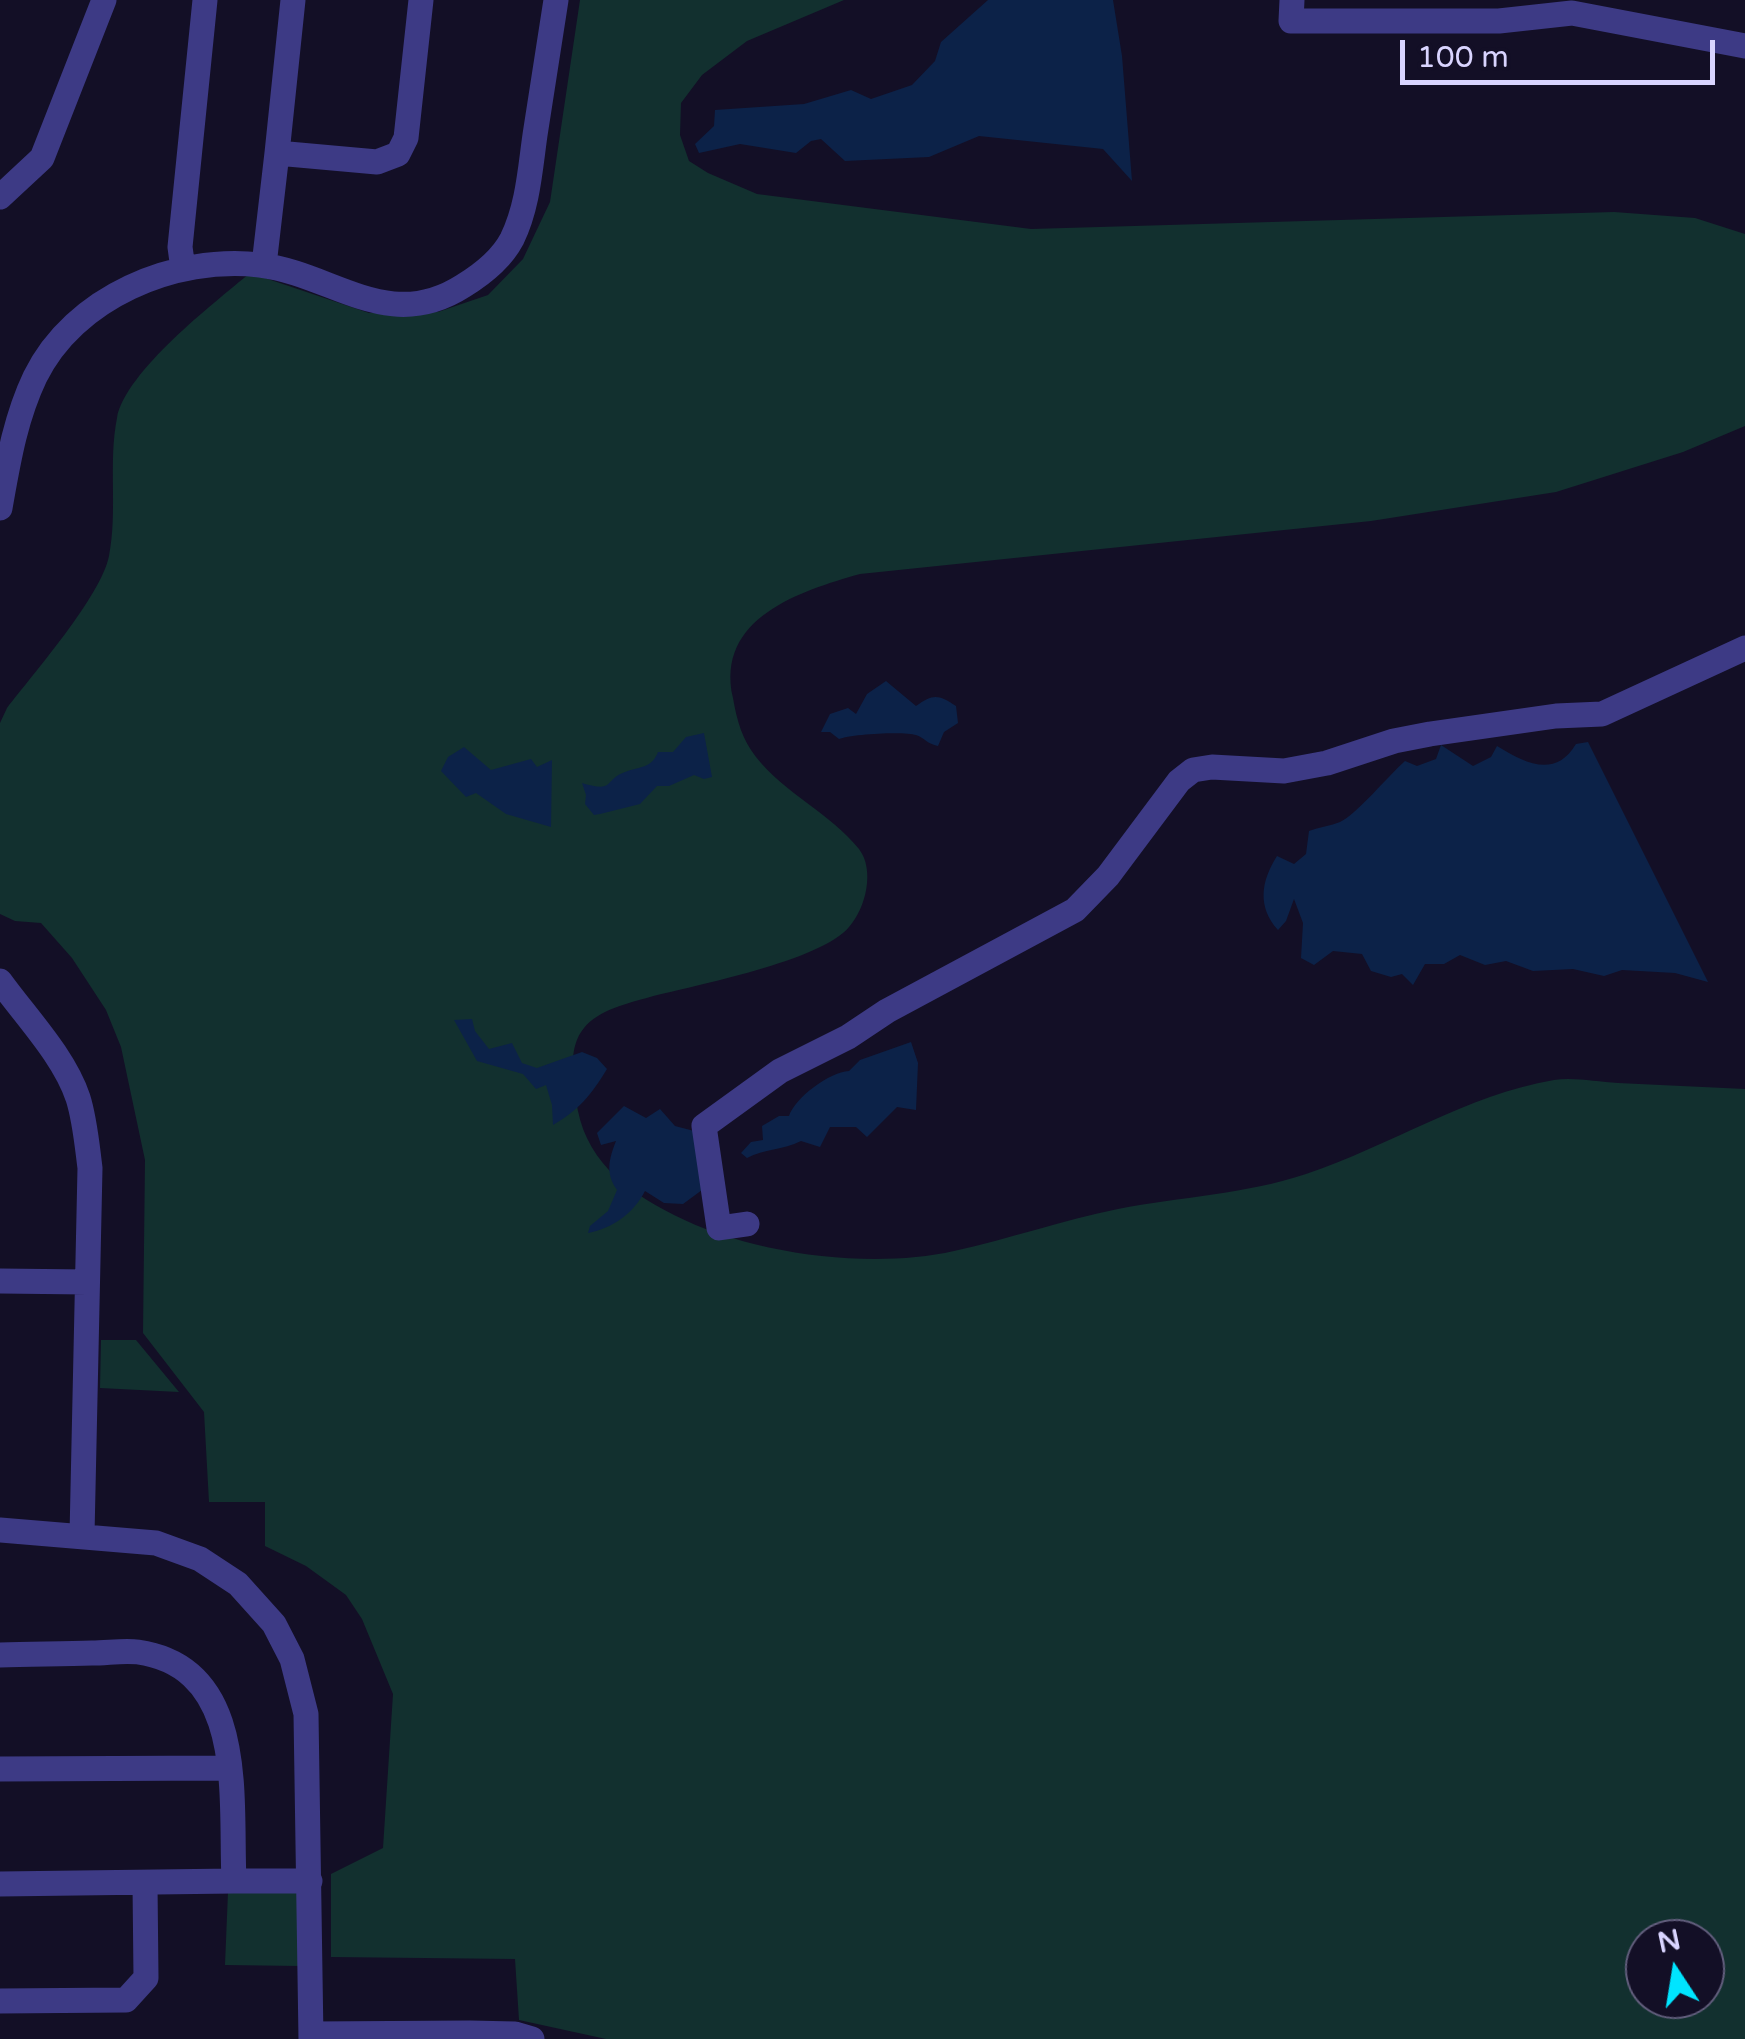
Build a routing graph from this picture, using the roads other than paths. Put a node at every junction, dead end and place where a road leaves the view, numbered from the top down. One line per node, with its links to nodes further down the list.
1 (104, 0): 10 (street)
2 (205, 0): 12 (street)
3 (292, 0): 9 (street)
4 (421, 0): 9 (street)
5 (556, 0): 11 (street)
6 (1292, 0): 7 (street)
7 (1635, 12): 8 (street)
8 (1745, 46)
9 (277, 152): 11 (street)
10 (0, 197)
11 (264, 266): 12 (street)
12 (183, 269): 13 (street)
13 (0, 508)
14 (1745, 648): 16 (street)
15 (0, 980): 18 (street)
16 (747, 1224)
17 (0, 1281): 18 (street)
18 (87, 1282): 20 (street)
19 (0, 1530): 20 (street)
20 (82, 1536): 25 (street)
21 (0, 1654): 22 (street)
22 (228, 1768): 23 (street); 24 (street)
23 (0, 1769)
24 (234, 1881): 25 (street); 27 (street)
25 (310, 1881): 29 (street)
26 (0, 1884): 27 (street)
27 (145, 1884): 28 (street)
28 (0, 2001)
29 (311, 2036): 30 (street)
30 (388, 2038): 31 (street)
31 (532, 2039)

